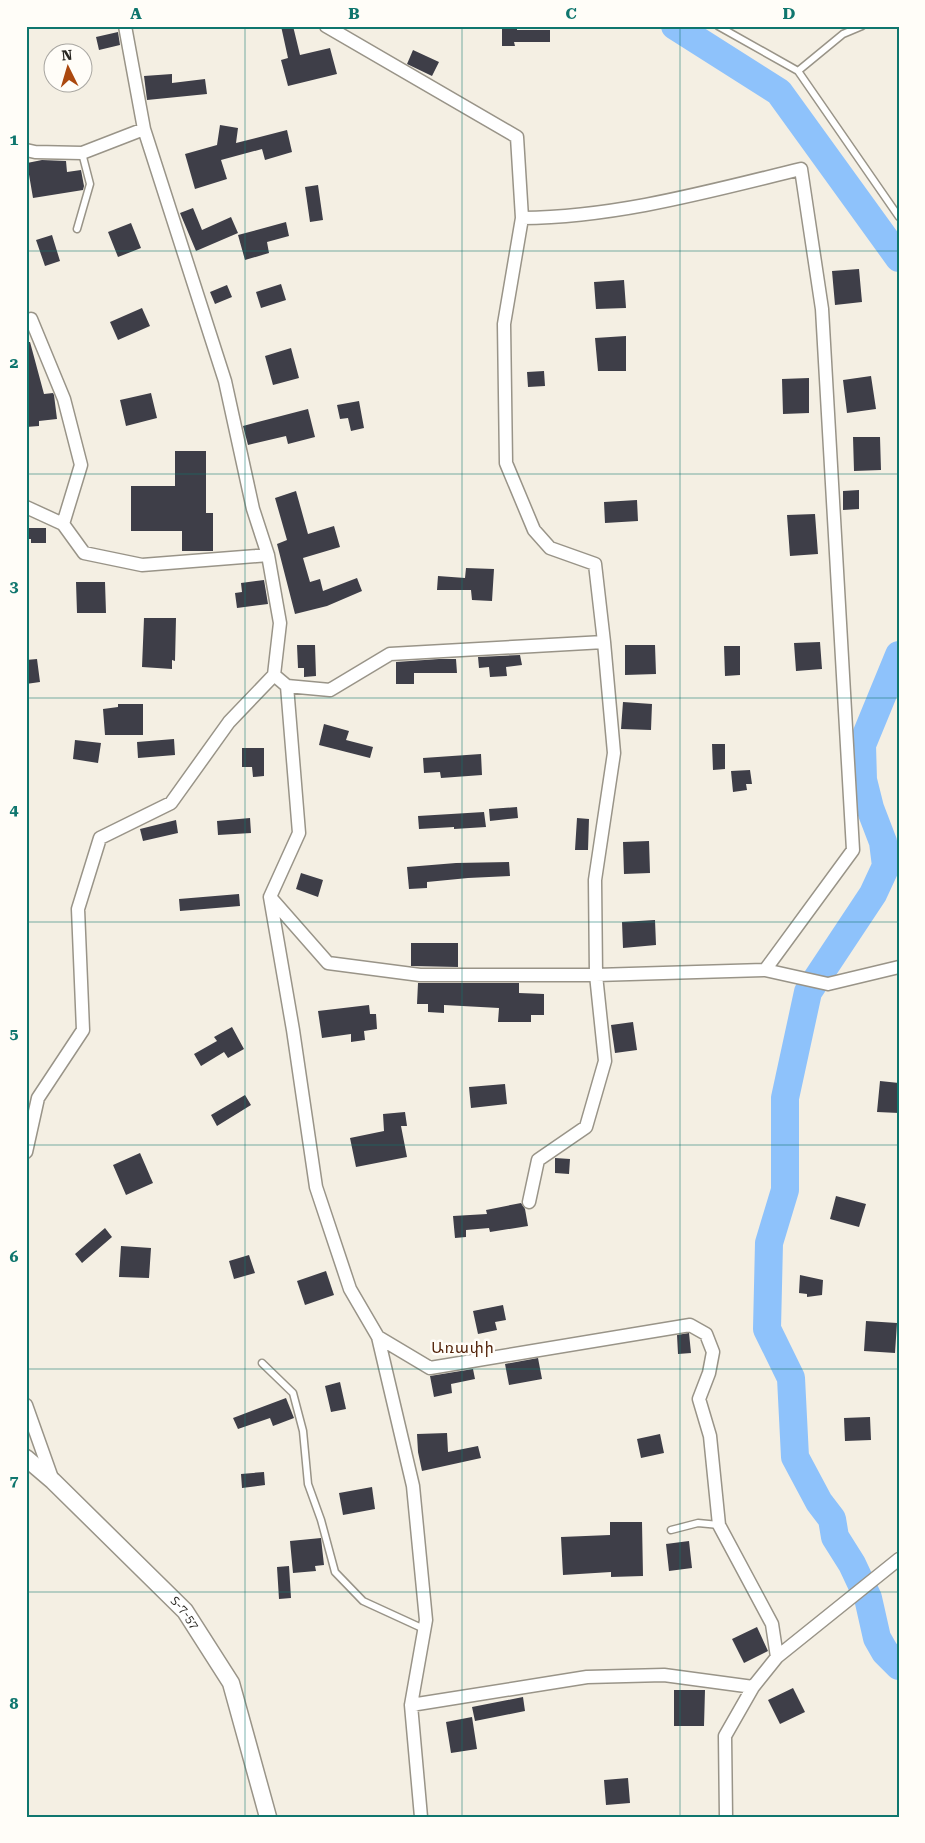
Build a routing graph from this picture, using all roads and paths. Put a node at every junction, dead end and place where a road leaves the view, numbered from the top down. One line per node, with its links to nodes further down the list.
1 (126, 26): 6 (street)
2 (326, 26): 9 (street)
3 (718, 26): 5 (lane)
4 (862, 26): 5 (lane)
5 (798, 71): 10 (lane)
6 (144, 129): 8 (street); 15 (street)
7 (26, 150): 8 (street)
8 (82, 153): 11 (lane)
9 (522, 218): 16 (street); 21 (street)
10 (899, 218)
11 (77, 229)
12 (31, 319): 14 (street)
13 (26, 507): 14 (street)
14 (63, 524): 15 (street)
15 (268, 555): 17 (street)
16 (604, 642): 18 (street); 22 (street)
17 (274, 675): 18 (street); 23 (street)
18 (286, 686): 19 (street)
19 (270, 897): 22 (street); 25 (street)
20 (899, 967): 21 (street)
21 (765, 970): 22 (street)
22 (596, 975): 24 (street)
23 (26, 1152)
24 (528, 1202)
25 (378, 1337): 30 (street); 33 (street)
26 (262, 1363): 33 (lane)
27 (26, 1405): 29 (street)
28 (26, 1458): 29 (street, Տ-7-57 / Տ-7-57)
29 (53, 1481): 37 (street, Տ-7-57 / Տ-7-57)
30 (719, 1525): 31 (lane); 34 (street)
31 (671, 1530)
32 (899, 1559): 34 (street)
33 (424, 1630): 36 (street)
34 (777, 1656): 35 (street)
35 (753, 1687): 36 (street); 39 (street)
36 (411, 1705): 38 (street)
37 (268, 1817)
38 (421, 1817)
39 (726, 1817)

